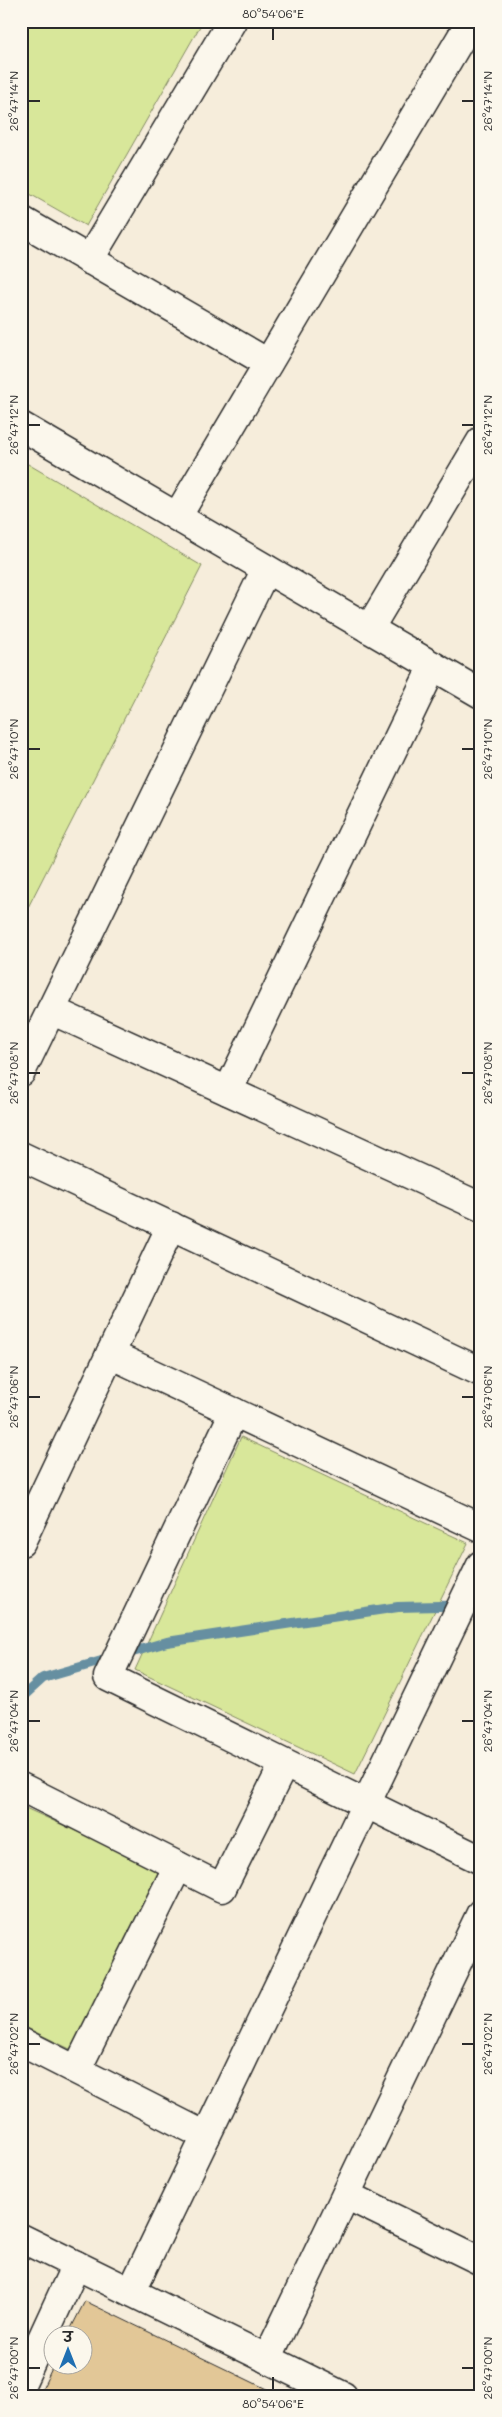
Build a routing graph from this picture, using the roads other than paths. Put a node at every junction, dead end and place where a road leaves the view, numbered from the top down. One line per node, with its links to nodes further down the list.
1 (232, 21): 4 (street)
2 (463, 24): 5 (street)
3 (21, 220): 4 (street)
4 (89, 260): 5 (street)
5 (268, 363): 8 (street)
6 (21, 426): 8 (street)
7 (481, 441): 10 (street)
8 (177, 517): 9 (street)
9 (266, 569): 10 (street); 13 (street)
10 (369, 629): 11 (street)
11 (433, 666): 12 (street); 15 (street)
12 (481, 694)
13 (51, 1010): 14 (street); 15 (street)
14 (25, 1055)
15 (228, 1091): 17 (street)
16 (21, 1156): 18 (street)
17 (481, 1206)
18 (171, 1226): 19 (street); 20 (street)
19 (110, 1354): 21 (street); 23 (street)
20 (481, 1372)
21 (234, 1412): 22 (street); 25 (street)
22 (481, 1528)
23 (21, 1542)
24 (476, 1575): 27 (street)
25 (284, 1764): 27 (street); 29 (street)
26 (21, 1787): 29 (street)
27 (366, 1804): 28 (street); 33 (street)
28 (481, 1860)
29 (178, 1866): 32 (street)
30 (481, 1913): 34 (street)
31 (21, 2042): 32 (street)
32 (77, 2070): 33 (street)
33 (206, 2136): 38 (street)
34 (346, 2195): 36 (street); 39 (street)
35 (21, 2238): 37 (street)
36 (477, 2251)
37 (76, 2265): 38 (street); 40 (street)
38 (131, 2292): 39 (street)
39 (267, 2359): 41 (street)
40 (21, 2384)
41 (343, 2396)

